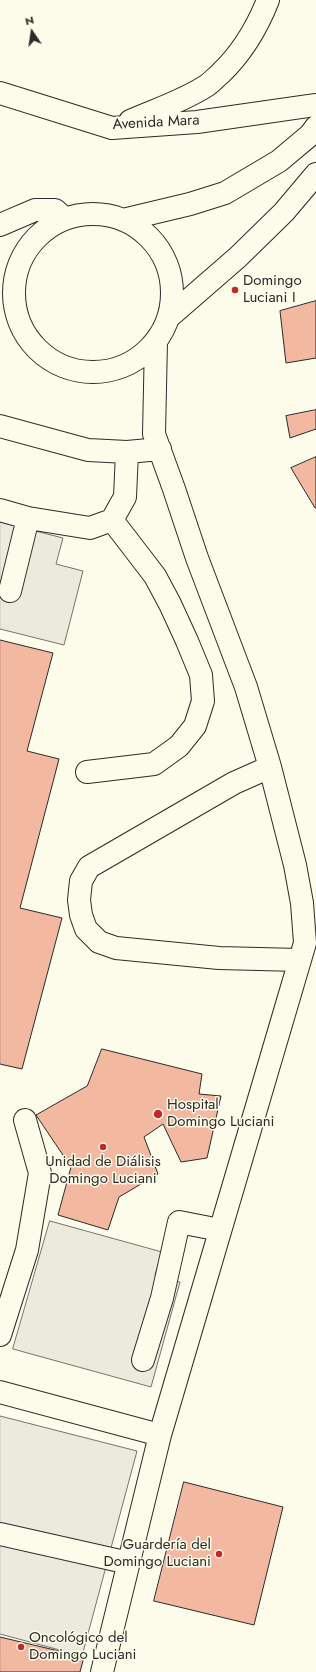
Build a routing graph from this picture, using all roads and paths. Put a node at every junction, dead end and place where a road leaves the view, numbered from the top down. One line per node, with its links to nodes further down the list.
1 (268, 0): 5 (street)
2 (0, 93): 5 (street, Avenida Mara)
3 (316, 105): 5 (street, Avenida Mara)
4 (316, 127): 8 (street)
5 (112, 128)
6 (316, 174): 10 (street)
7 (65, 219): 8 (street); 9 (street); 11 (street)
8 (123, 220): 10 (street)
9 (0, 225)
10 (169, 317): 11 (street)
11 (156, 341): 13 (street)
12 (0, 426): 14 (street)
13 (160, 449): 14 (street); 19 (street)
14 (127, 452): 17 (street)
15 (0, 510): 16 (street)
16 (28, 518): 17 (street); 18 (street)
17 (112, 520): 20 (street)
18 (10, 591)
19 (270, 767): 21 (street); 21 (street)
20 (87, 772)
21 (300, 960): 23 (street)
22 (25, 1120): 24 (street)
23 (220, 1230): 25 (street); 27 (street)
24 (0, 1335)
25 (143, 1360)
26 (0, 1392): 27 (street)
27 (160, 1435): 29 (street)
28 (0, 1534): 29 (street)
29 (129, 1563): 30 (street)
30 (102, 1672)

